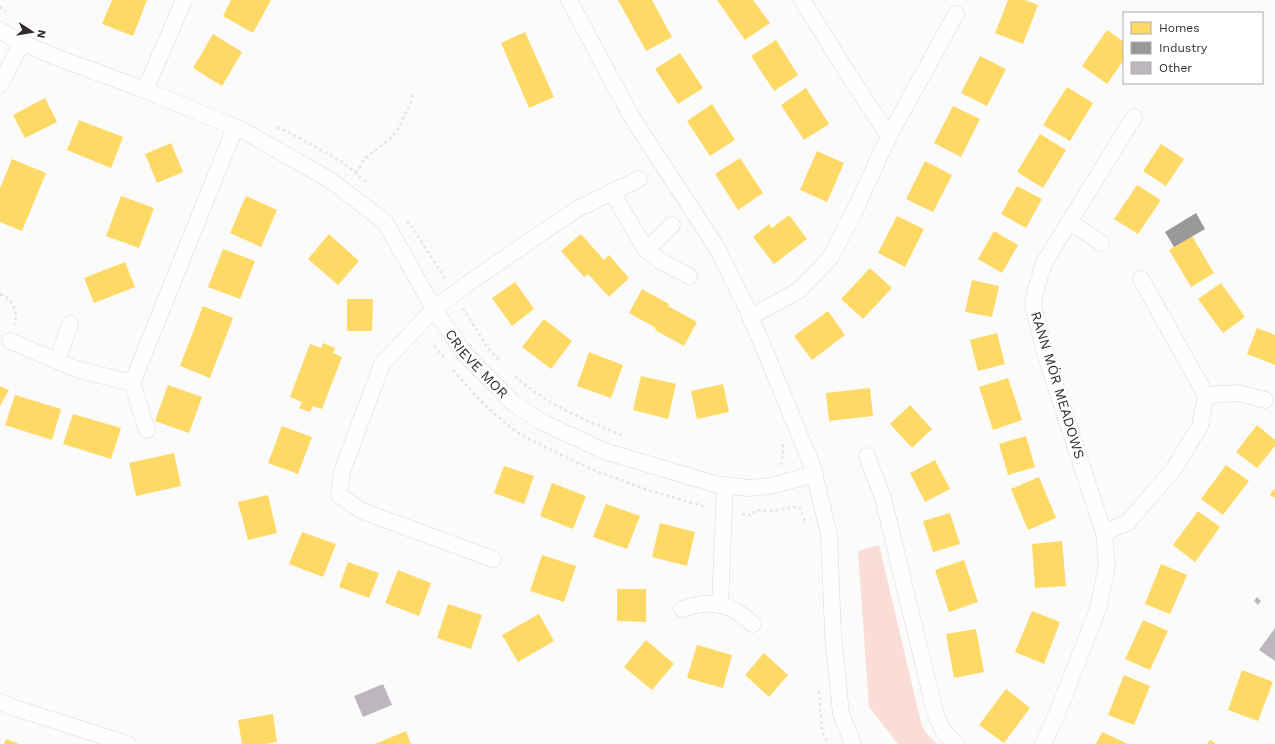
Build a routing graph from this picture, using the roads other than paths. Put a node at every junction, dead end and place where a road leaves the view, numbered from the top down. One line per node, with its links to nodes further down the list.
1 (184, 0): 8 (street)
2 (569, 0): 21 (street)
3 (802, 0): 11 (street)
4 (956, 14): 11 (street)
5 (0, 30): 6 (street, CRIEVE MOR)
6 (22, 42): 7 (street); 8 (street, CRIEVE MOR)
7 (0, 85)
8 (145, 90): 10 (street, CRIEVE MOR)
9 (1134, 117): 14 (street, RANN MÓR MEADOWS)
10 (235, 128): 20 (street, CRIEVE MOR); 25 (street)
11 (889, 136): 21 (street)
12 (639, 179): 13 (street)
13 (612, 192): 17 (street); 20 (street)
14 (1070, 222): 16 (street); 32 (street, RANN MÓR MEADOWS)
15 (672, 225): 17 (street)
16 (1101, 242)
17 (646, 250): 18 (street)
18 (689, 276)
19 (1141, 279): 26 (street)
20 (434, 309): 31 (street, CRIEVE MOR); 33 (street)
21 (750, 317): 30 (street)
22 (70, 324): 24 (street)
23 (10, 341): 24 (street)
24 (57, 361): 25 (street)
25 (132, 383): 28 (street)
26 (1206, 395): 27 (street); 32 (street)
27 (1265, 400)
28 (147, 430)
29 (867, 456): 41 (street)
30 (815, 474): 31 (street, CRIEVE MOR); 40 (street)
31 (724, 486): 34 (street)
32 (1104, 533): 42 (street, RANN MÓR MEADOWS)
33 (493, 558)
34 (720, 605): 35 (street); 36 (street)
35 (682, 609)
36 (753, 624)
37 (0, 702): 38 (street)
38 (95, 739): 39 (street)
39 (128, 744)
40 (853, 744)
41 (956, 744)
42 (1043, 744)

